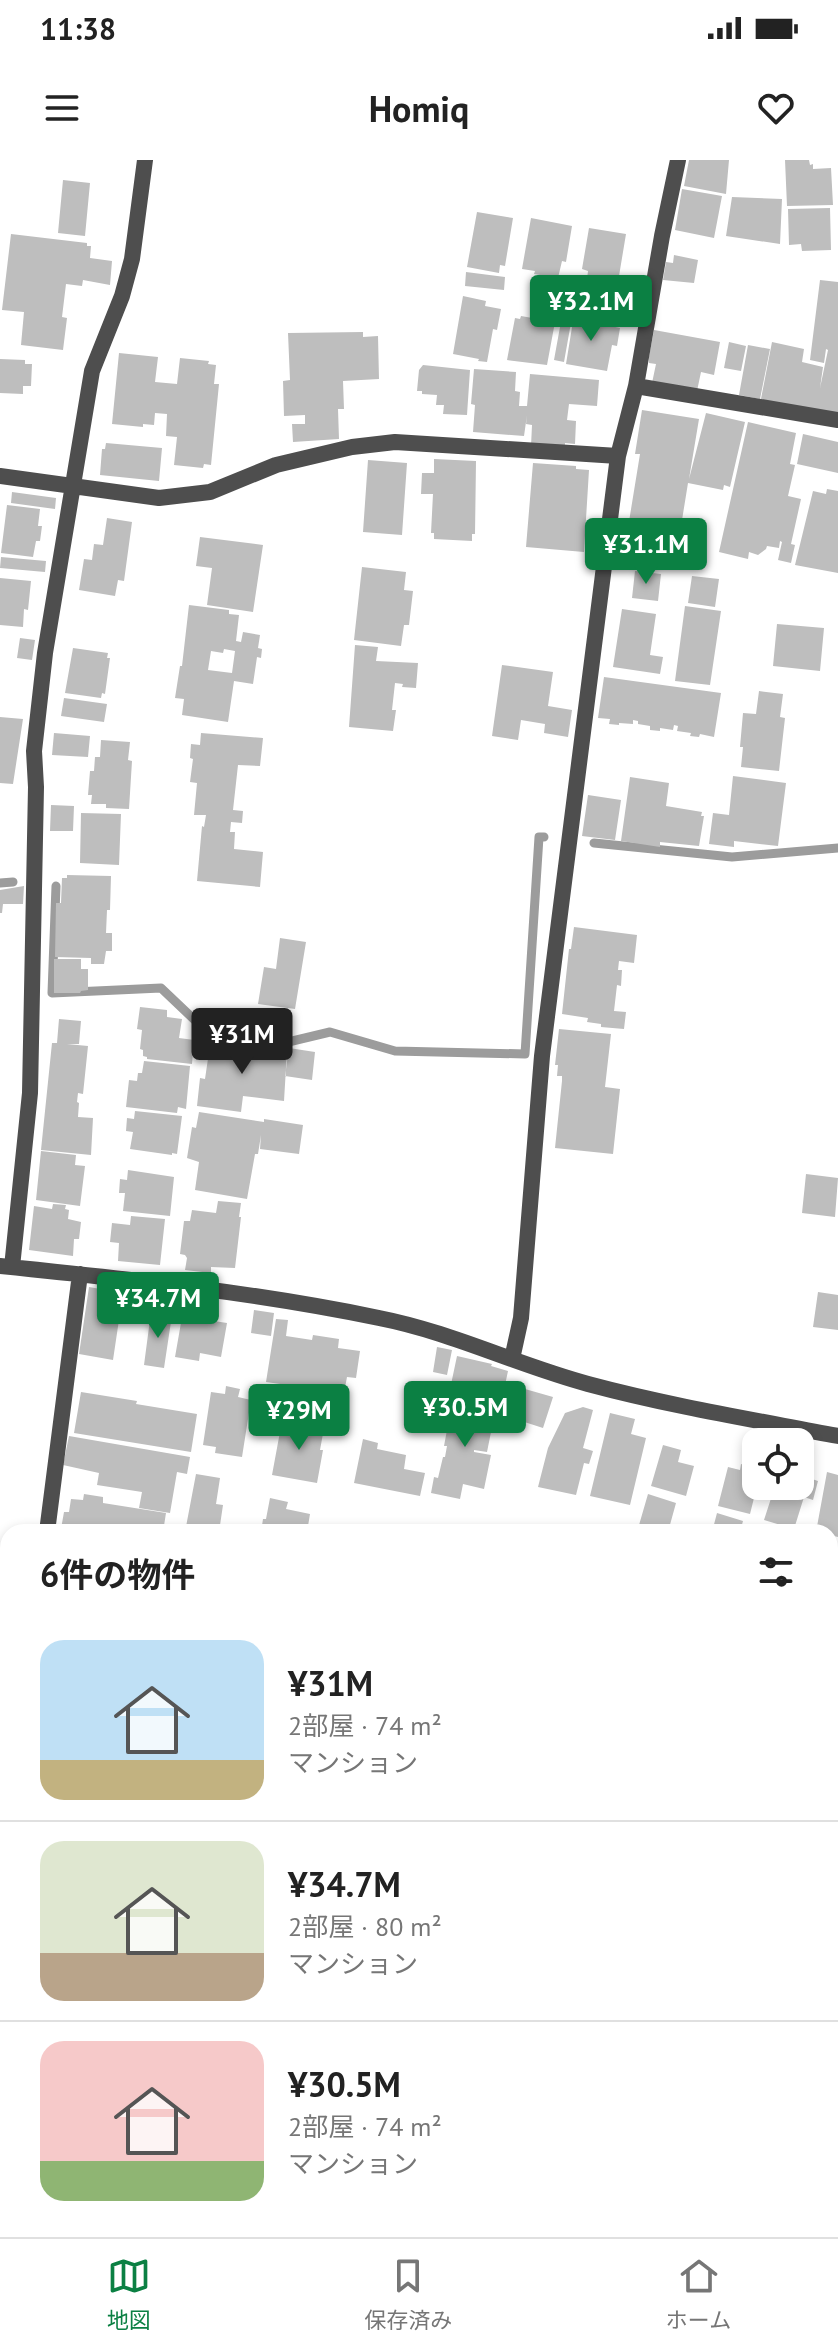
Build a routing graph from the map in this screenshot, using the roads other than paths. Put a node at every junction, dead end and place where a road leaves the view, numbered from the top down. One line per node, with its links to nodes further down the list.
1 (145, 160): 7 (street)
2 (678, 160): 3 (street)
3 (636, 386): 4 (street); 5 (street)
4 (838, 420)
5 (618, 456): 7 (street); 10 (street)
6 (0, 476): 7 (street)
7 (72, 487): 8 (street)
8 (6, 1266): 9 (street)
9 (80, 1274): 10 (street); 12 (street)
10 (512, 1359): 11 (street)
11 (838, 1436)
12 (48, 1524)

